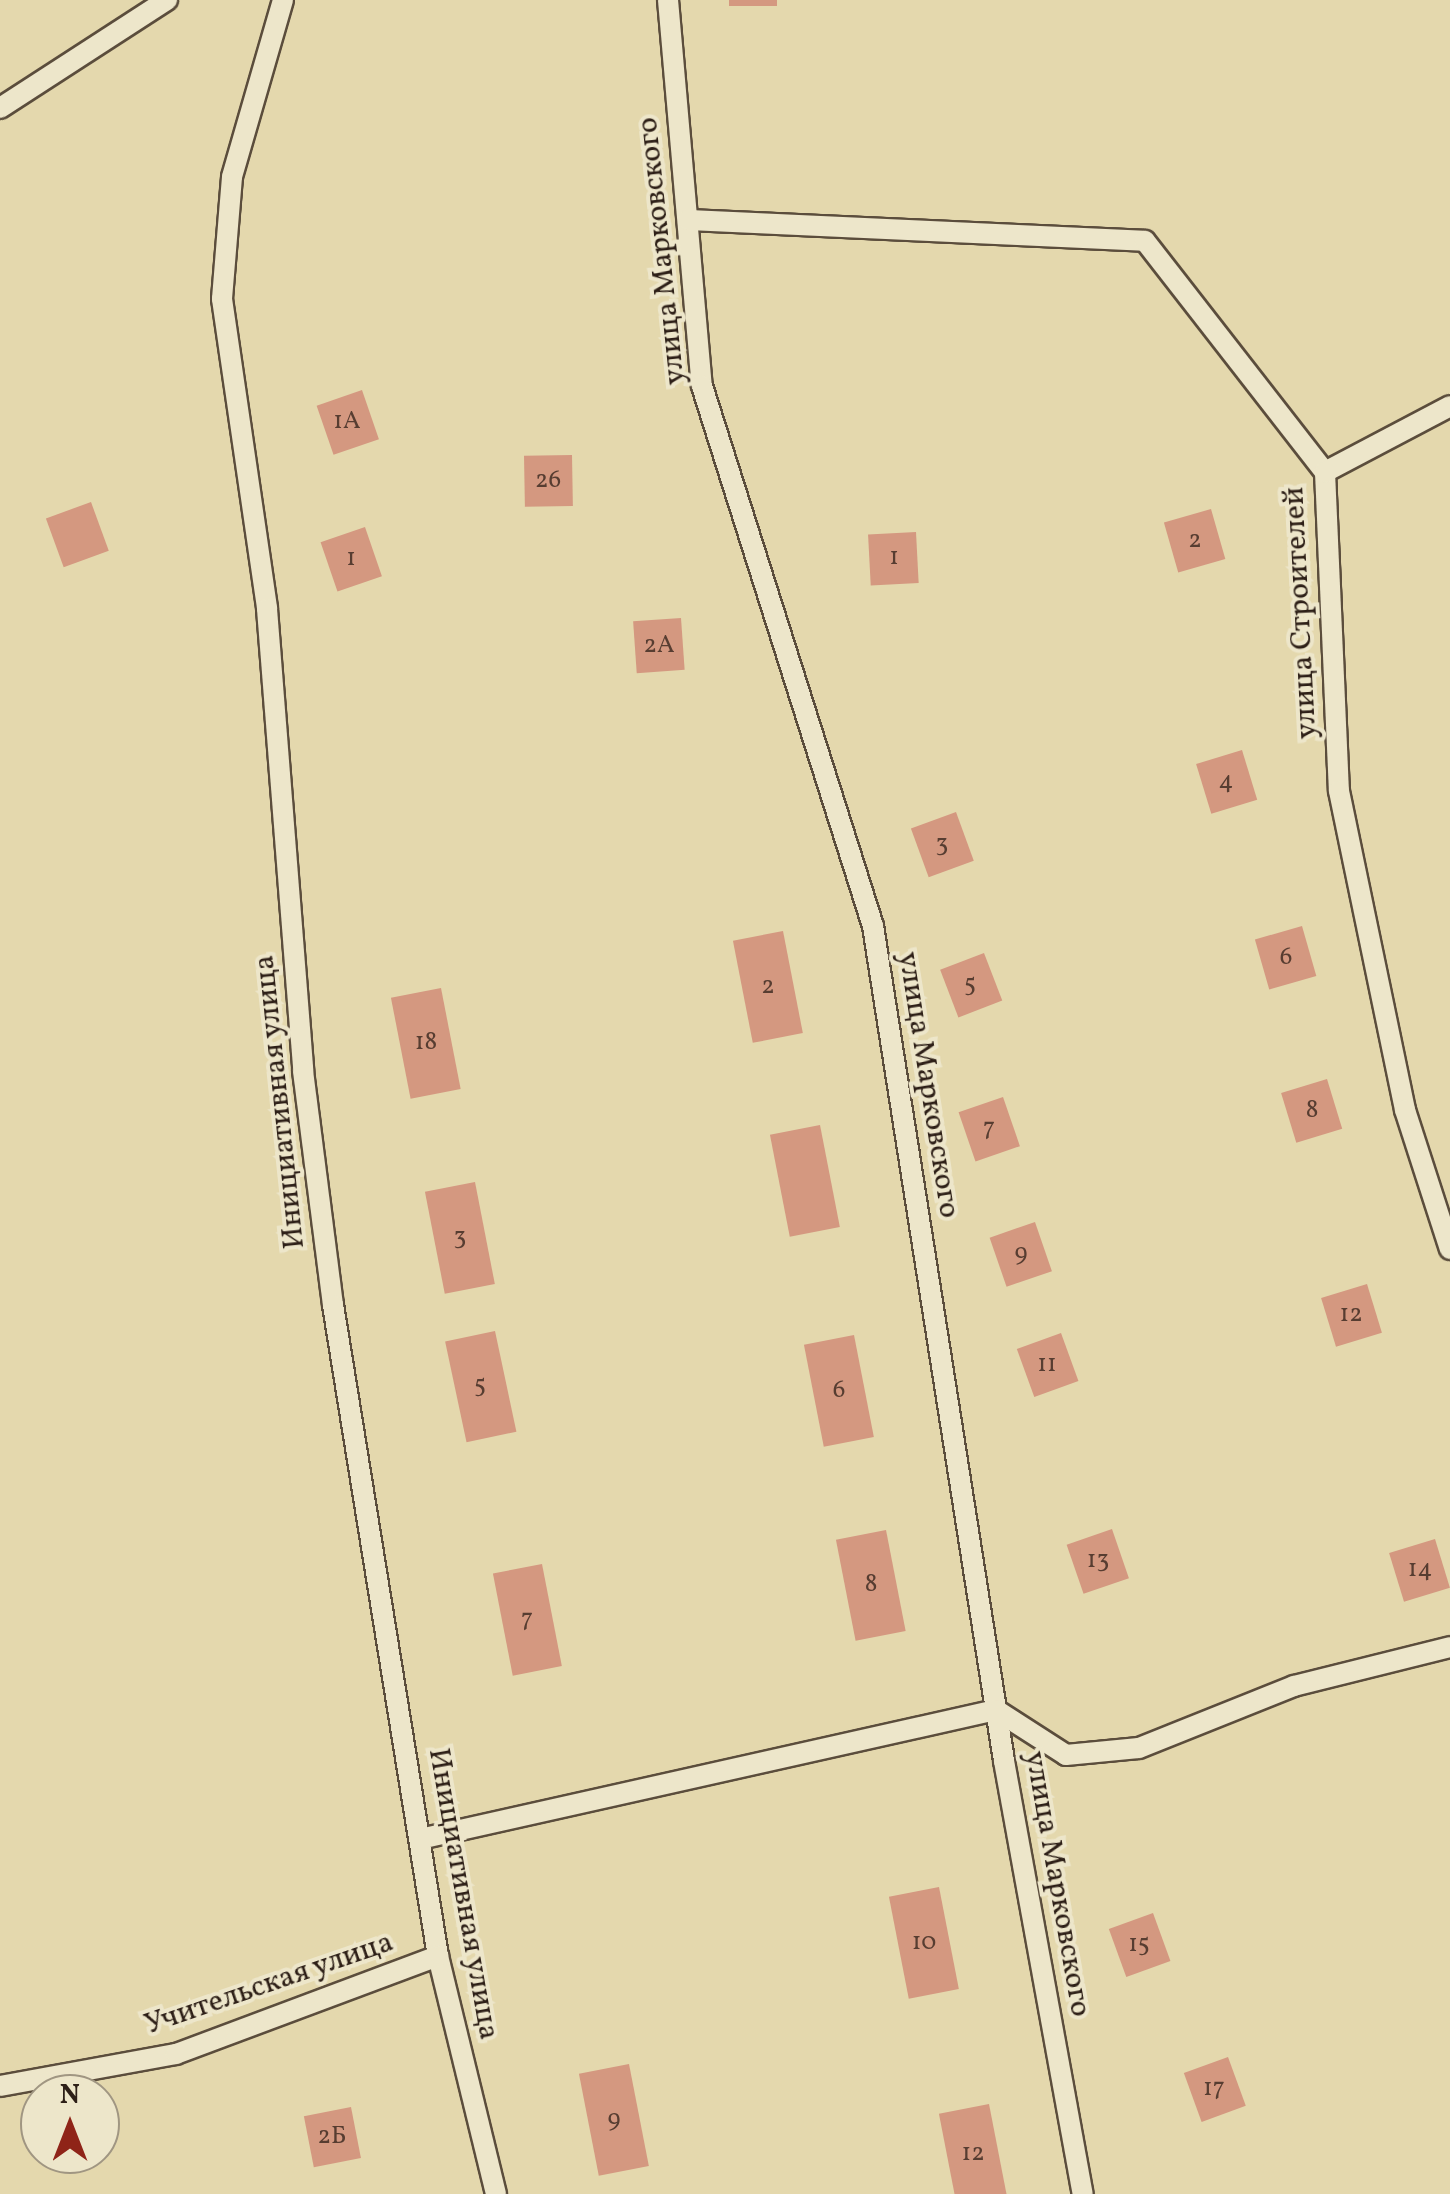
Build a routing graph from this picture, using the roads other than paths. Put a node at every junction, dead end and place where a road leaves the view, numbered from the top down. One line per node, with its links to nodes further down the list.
1 (167, 0): 4 (lane)
2 (283, 0): 11 (lane, Инициативная улица)
3 (668, 0): 5 (lane, улица Марковского)
4 (0, 108)
5 (688, 220): 7 (lane, улица Строителей); 10 (lane, улица Марковского)
6 (1450, 406): 7 (lane)
7 (1325, 472): 8 (lane, улица Строителей)
8 (1450, 1249)
9 (1450, 1646): 10 (lane)
10 (996, 1710): 11 (lane); 15 (lane, улица Марковского)
11 (420, 1839): 12 (lane, Инициативная улица)
12 (438, 1956): 13 (lane, Учительская улица); 14 (lane, Инициативная улица)
13 (0, 2086)
14 (496, 2194)
15 (1083, 2194)

